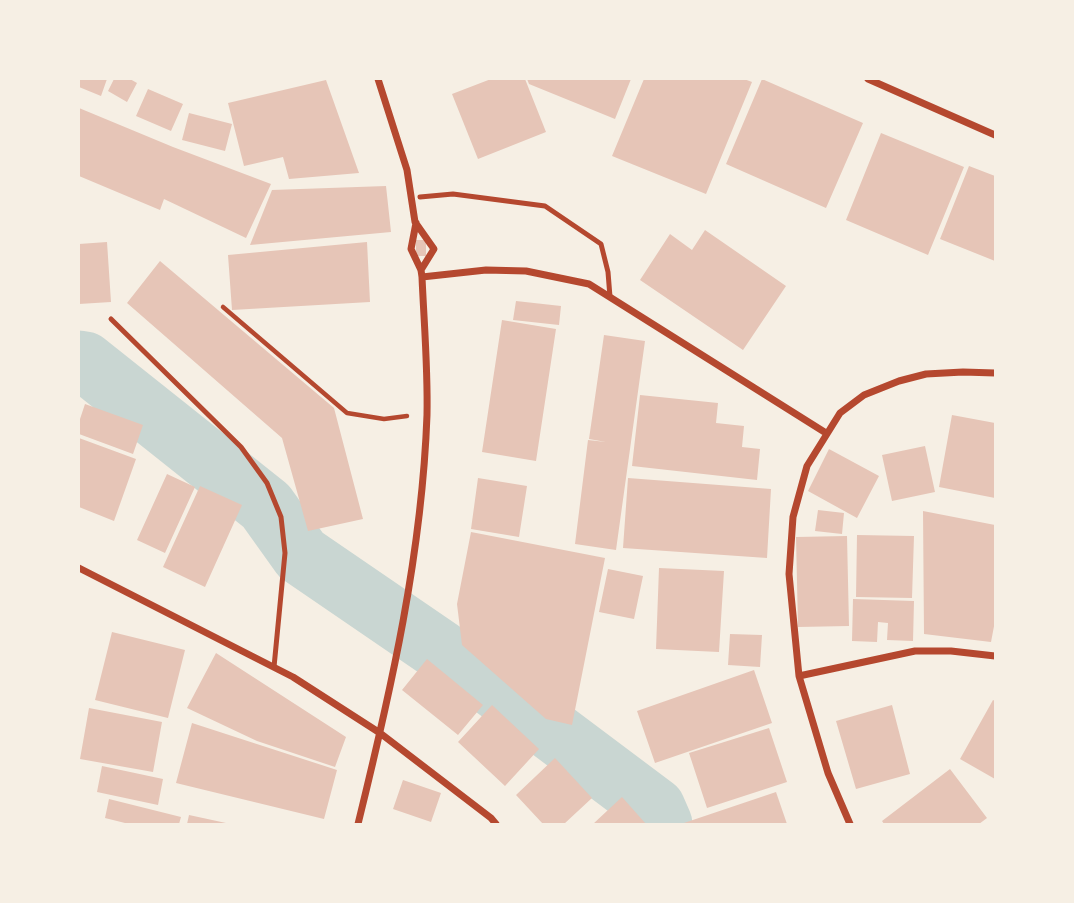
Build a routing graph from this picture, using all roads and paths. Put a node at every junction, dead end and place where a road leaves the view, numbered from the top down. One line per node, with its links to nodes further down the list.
1 (378, 79): 5 (street)
2 (872, 80): 3 (street)
3 (995, 135)
4 (420, 197): 7 (lane)
5 (415, 223): 6 (street); 6 (street)
6 (421, 274): 7 (street); 17 (street)
7 (610, 297): 12 (street)
8 (223, 307): 11 (path)
9 (111, 319): 15 (lane)
10 (995, 373): 12 (street)
11 (384, 419)
12 (827, 433): 16 (street)
13 (79, 568): 15 (street)
14 (995, 656): 16 (street)
15 (274, 667): 17 (street)
16 (799, 676): 20 (street)
17 (380, 733): 18 (street); 19 (street)
18 (358, 824)
19 (496, 824)
20 (850, 824)

